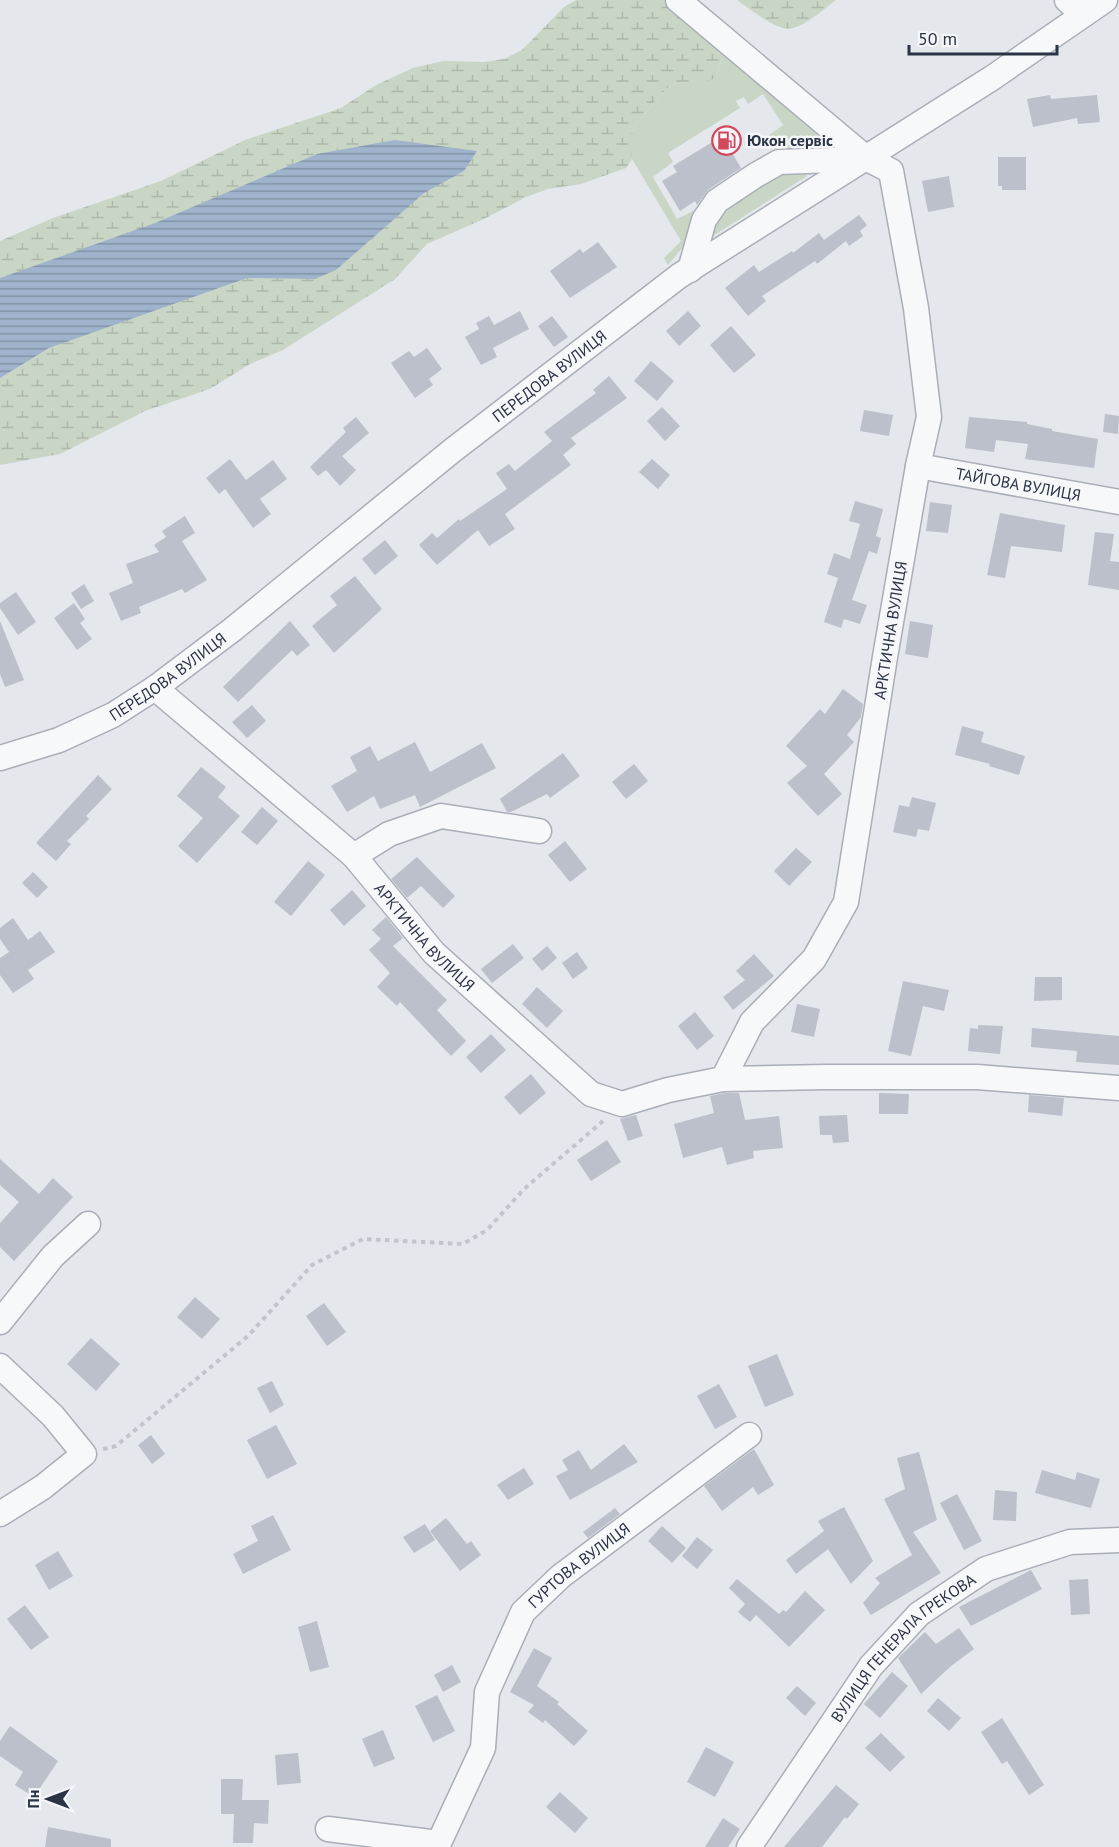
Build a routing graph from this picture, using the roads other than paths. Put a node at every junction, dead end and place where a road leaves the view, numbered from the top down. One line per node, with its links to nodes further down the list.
1 (678, 0): 4 (street)
2 (1106, 0): 3 (street, ПЕРЕДОВА ВУЛИЦЯ)
3 (1075, 8): 4 (street, ПЕРЕДОВА ВУЛИЦЯ)
4 (866, 158): 5 (street, ПЕРЕДОВА ВУЛИЦЯ); 5 (street); 6 (street, АРКТИЧНА ВУЛИЦЯ)
5 (690, 270): 8 (street, ПЕРЕДОВА ВУЛИЦЯ)
6 (918, 465): 7 (street, ТАЙГОВА ВУЛИЦЯ); 12 (street, АРКТИЧНА ВУЛИЦЯ)
7 (1119, 502)
8 (155, 688): 9 (street, ПЕРЕДОВА ВУЛИЦЯ); 11 (street, АРКТИЧНА ВУЛИЦЯ)
9 (0, 758)
10 (539, 831): 11 (street)
11 (354, 856): 12 (street, АРКТИЧНА ВУЛИЦЯ)
12 (723, 1079): 13 (street)
13 (1119, 1088)
14 (88, 1224): 15 (street)
15 (0, 1322)
16 (0, 1366): 18 (street)
17 (748, 1435): 21 (street, ГУРТОВА ВУЛИЦЯ)
18 (0, 1514)
19 (1119, 1540): 22 (street, ВУЛИЦЯ ГЕНЕРАЛА ГРЕКОВА)
20 (328, 1829): 21 (street, ГУРТОВА ВУЛИЦЯ)
21 (438, 1845)
22 (749, 1847)

